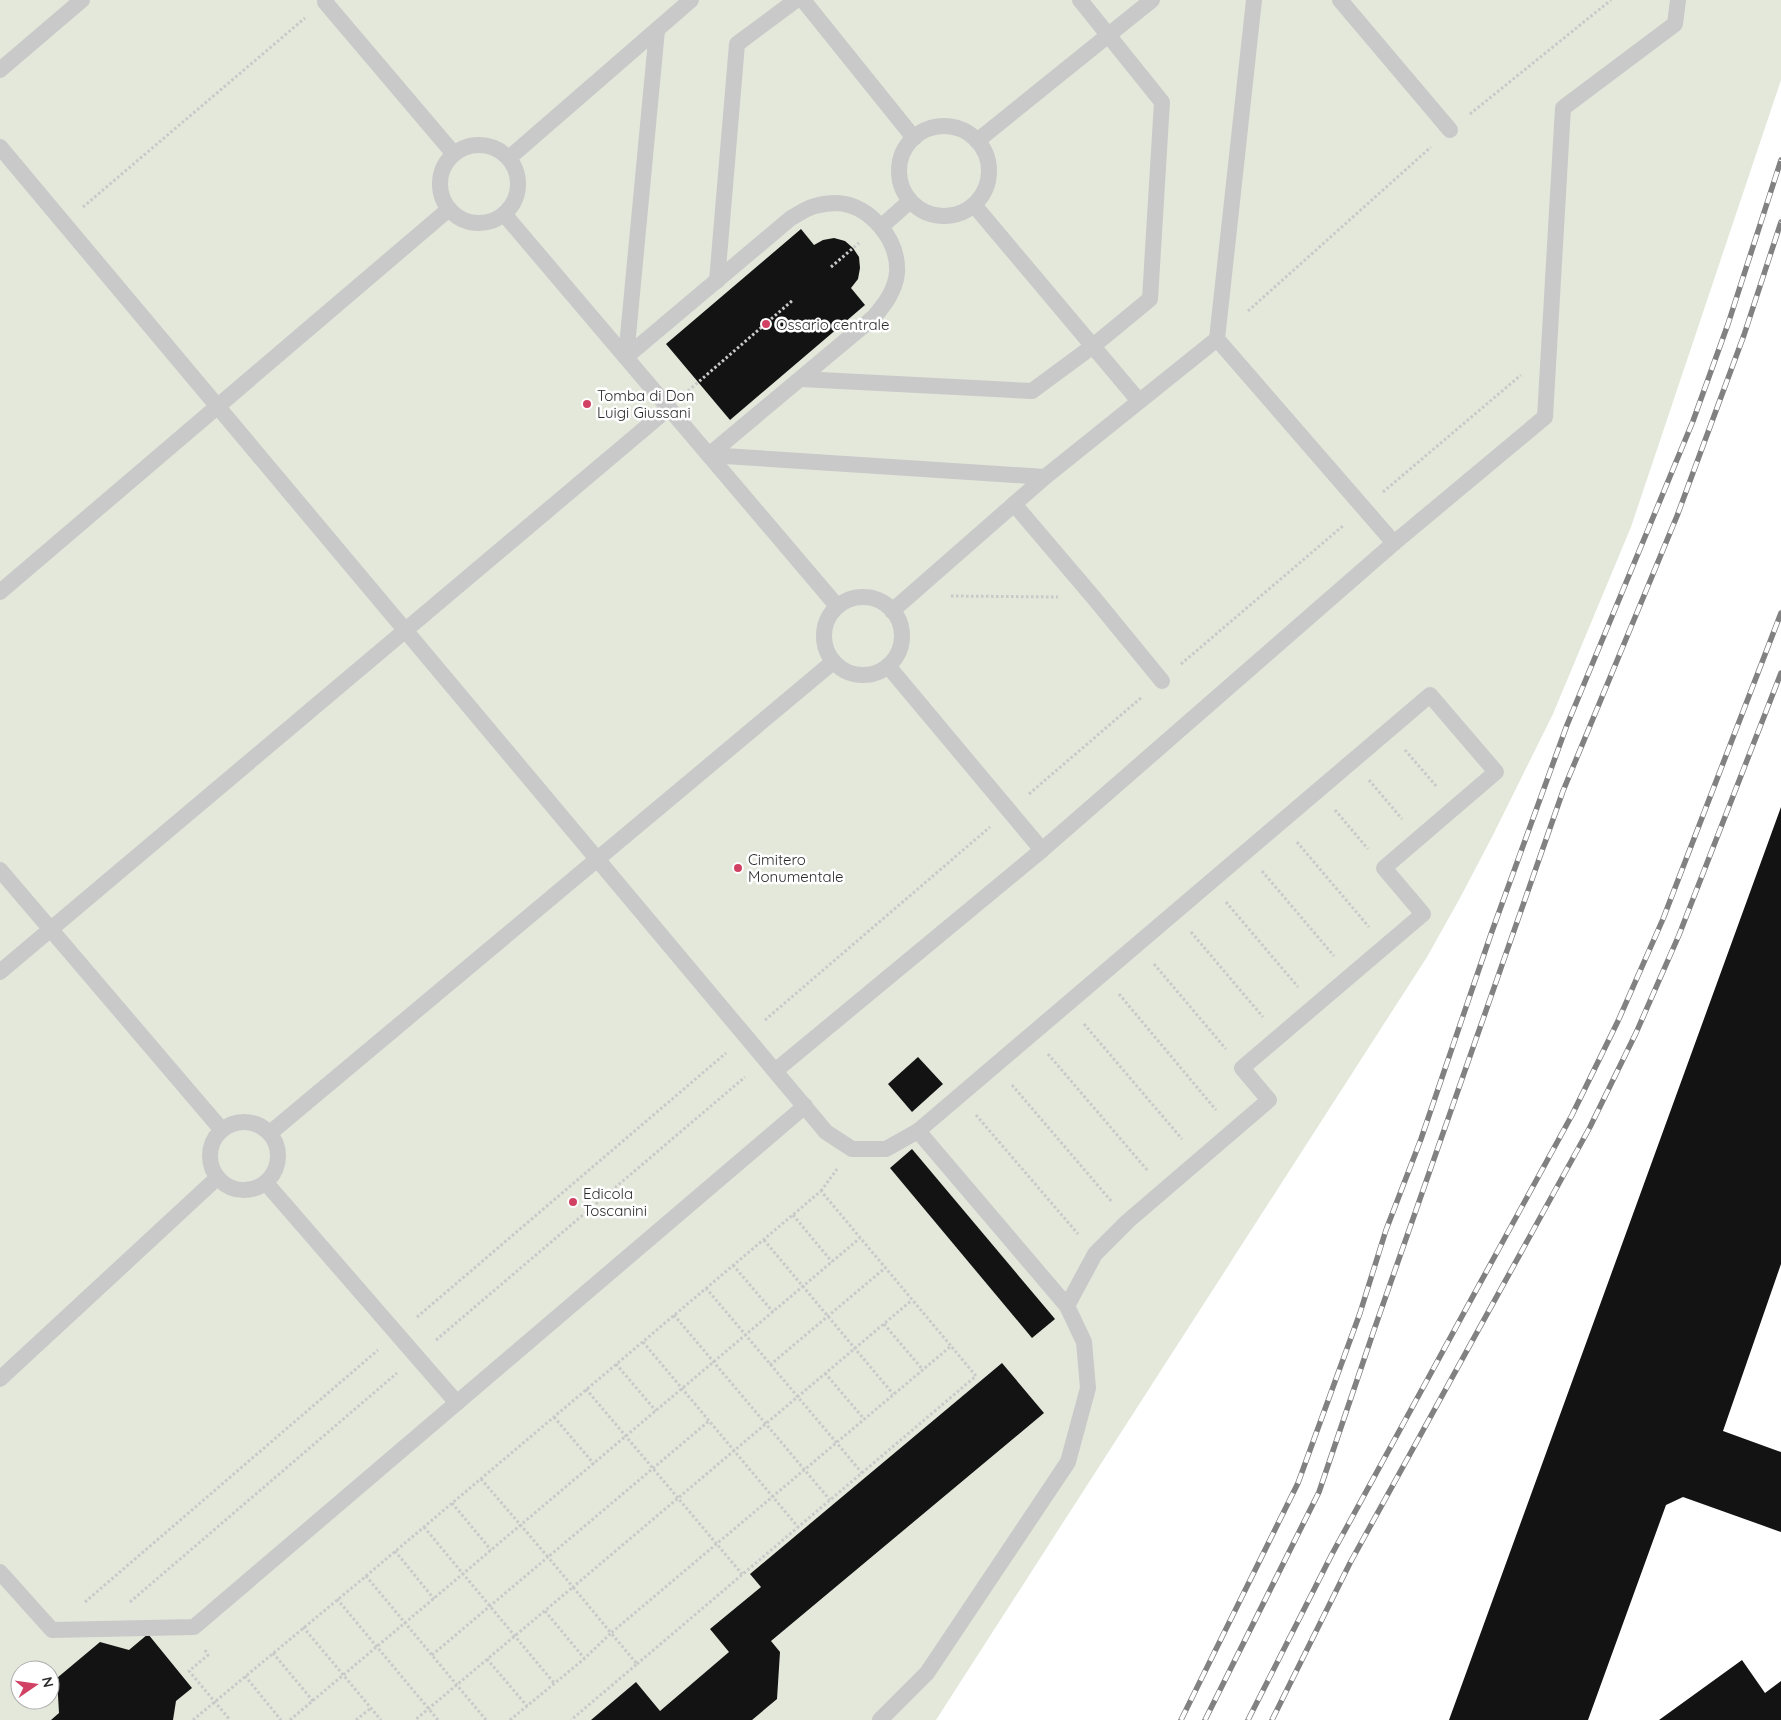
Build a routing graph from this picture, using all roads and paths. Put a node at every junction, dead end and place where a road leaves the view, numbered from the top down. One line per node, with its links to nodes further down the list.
1 (82, 0): 14 (lane)
2 (691, 0): 12 (lane)
3 (796, 0): 29 (lane)
4 (804, 0): 16 (lane)
5 (1080, 0): 13 (lane)
6 (1152, 0): 13 (lane)
7 (1254, 0): 31 (lane)
8 (1340, 0): 15 (lane)
9 (1611, 0): 15 (path)
10 (1678, 0): 33 (lane)
11 (324, 2): 19 (lane); 25 (path)
12 (657, 30): 20 (lane); 34 (lane)
13 (1109, 35): 17 (lane); 32 (lane)
14 (0, 70)
15 (1450, 130): 31 (path)
16 (914, 138): 17 (lane); 21 (lane)
17 (977, 141): 22 (lane)
18 (1, 150): 25 (lane)
19 (454, 154): 20 (lane); 23 (lane)
20 (509, 158): 24 (lane)
21 (910, 201): 22 (lane); 26 (lane)
22 (974, 204): 32 (lane)
23 (449, 209): 24 (lane); 38 (lane)
24 (504, 214): 34 (lane)
25 (64, 223): 38 (lane)
26 (882, 226): 29 (lane); 35 (lane)
27 (853, 248): 28 (path)
28 (831, 267)
29 (717, 281): 34 (lane)
30 (793, 300): 36 (path)
31 (1217, 338): 37 (lane); 43 (lane)
32 (1093, 346): 35 (lane); 37 (lane)
33 (1549, 350): 43 (path); 44 (lane)
34 (626, 357): 39 (lane)
35 (801, 379): 40 (lane)
36 (698, 382)
37 (1140, 401): 41 (lane)
38 (217, 406): 45 (lane); 50 (lane)
39 (669, 408): 40 (lane); 50 (lane)
40 (709, 455): 41 (lane); 48 (lane)
41 (1045, 477): 42 (lane)
42 (1014, 504): 46 (lane); 47 (lane)
43 (1364, 508): 44 (lane); 53 (path)
44 (1394, 542): 61 (lane)
45 (0, 592)
46 (911, 595): 47 (path); 49 (lane)
47 (1094, 598): 53 (lane)
48 (837, 606): 49 (lane); 51 (lane)
49 (892, 611): 52 (lane)
50 (405, 630): 63 (lane); 68 (lane)
51 (833, 662): 52 (lane); 63 (lane)
52 (888, 666): 58 (lane)
53 (1162, 681): 58 (path)
54 (1389, 730): 55 (lane); 57 (path); 57 (lane)
55 (1352, 761): 56 (lane); 60 (path)
56 (1318, 790): 59 (lane); 64 (path)
57 (1454, 807): 60 (lane)
58 (1010, 811): 61 (lane); 77 (path)
59 (1280, 823): 62 (lane); 70 (path)
60 (1418, 838): 64 (lane)
61 (1042, 850): 81 (lane)
62 (1246, 852): 66 (lane); 73 (path)
63 (597, 859): 77 (lane); 87 (lane)
64 (1384, 868): 70 (lane)
65 (0, 870): 68 (lane)
66 (1210, 883): 67 (lane); 75 (path)
67 (1175, 912): 69 (lane); 78 (path)
68 (50, 929): 71 (lane); 84 (lane)
69 (1137, 944): 72 (lane); 80 (path)
70 (1385, 946): 73 (lane)
71 (0, 972)
72 (1102, 974): 74 (lane); 85 (path)
73 (1351, 976): 75 (lane)
74 (1067, 1004): 76 (lane); 88 (path)
75 (1315, 1007): 78 (lane)
76 (1032, 1034): 79 (lane); 91 (path)
77 (746, 1036): 81 (lane); 108 (path)
78 (1280, 1037): 80 (lane)
79 (996, 1065): 82 (lane); 93 (path)
80 (1242, 1068): 85 (lane)
81 (774, 1071): 83 (lane)
82 (960, 1096): 86 (lane); 96 (path)
83 (805, 1106): 86 (lane); 123 (lane)
84 (221, 1129): 87 (lane); 89 (lane)
85 (1234, 1130): 88 (lane)
86 (918, 1132): 103 (lane)
87 (270, 1134): 90 (lane)
88 (1200, 1160): 91 (lane)
89 (217, 1178): 90 (lane); 118 (lane)
90 (266, 1183): 108 (lane)
91 (1164, 1190): 93 (lane)
92 (793, 1215): 94 (path); 95 (path); 97 (path)
93 (1128, 1221): 96 (lane)
94 (860, 1238): 97 (path); 99 (path)
95 (764, 1240): 98 (path); 100 (path)
96 (1095, 1254): 103 (lane)
97 (832, 1262): 100 (path)
98 (734, 1264): 101 (path); 104 (path)
99 (885, 1268): 102 (path); 106 (path)
100 (803, 1287): 104 (path); 106 (path)
101 (706, 1288): 105 (path); 109 (path)
102 (912, 1300): 107 (path); 111 (path)
103 (1067, 1306): 189 (lane)
104 (773, 1312): 109 (path)
105 (674, 1315): 110 (path); 113 (path)
106 (828, 1316): 112 (path); 115 (path)
107 (884, 1324): 112 (path); 116 (path)
108 (397, 1333): 123 (lane); 160 (path)
109 (746, 1335): 113 (path); 115 (path)
110 (643, 1342): 114 (path); 120 (path)
111 (951, 1346): 116 (path); 135 (path)
112 (855, 1348): 117 (path); 121 (path)
113 (714, 1362): 120 (path); 128 (path)
114 (616, 1364): 119 (path); 124 (path)
115 (770, 1365): 122 (path)
116 (923, 1370): 121 (path)
117 (825, 1373): 122 (path); 126 (path)
118 (0, 1379)
119 (586, 1389): 125 (path); 129 (path)
120 (682, 1389): 124 (path); 127 (path)
121 (893, 1394): 126 (path)
122 (797, 1396): 128 (path); 130 (path)
123 (457, 1403): 158 (lane)
124 (656, 1411): 129 (path)
125 (554, 1417): 132 (path); 136 (path)
126 (864, 1419): 130 (path)
127 (709, 1420): 131 (path); 133 (path)
128 (766, 1424): 131 (path); 134 (path)
129 (626, 1436): 132 (path); 133 (path)
130 (836, 1443): 134 (path); 135 (path)
131 (734, 1450): 137 (path); 138 (path)
132 (594, 1464): 141 (path)
133 (653, 1468): 138 (path); 147 (path)
134 (804, 1470): 137 (path); 139 (path)
135 (862, 1473): 139 (path)
136 (481, 1479): 140 (path); 141 (path)
137 (773, 1496): 143 (path); 144 (path)
138 (678, 1498): 144 (path); 152 (path)
139 (830, 1500): 143 (path)
140 (452, 1502): 142 (path); 145 (path)
141 (520, 1525): 145 (path); 147 (path)
142 (424, 1527): 146 (path); 149 (path)
143 (798, 1527): 150 (path)
144 (717, 1544): 150 (path); 161 (path)
145 (491, 1550): 149 (path)
146 (395, 1552): 151 (path); 153 (path)
147 (548, 1557): 152 (path); 155 (path)
148 (0, 1572): 160 (lane)
149 (463, 1574): 153 (path); 155 (path)
150 (742, 1574): 168 (path)
151 (366, 1576): 154 (path); 157 (path)
152 (572, 1587): 156 (path); 161 (path)
153 (434, 1598): 157 (path)
154 (337, 1599): 159 (path); 163 (path)
155 (490, 1606): 162 (path); 165 (path)
156 (545, 1611): 162 (path); 166 (path)
157 (405, 1623): 163 (path); 165 (path)
158 (194, 1627): 160 (lane); 174 (path)
159 (303, 1628): 164 (path); 169 (path)
160 (52, 1630)
161 (611, 1633): 166 (path); 168 (path)
162 (515, 1636): 167 (path); 171 (path)
163 (377, 1647): 169 (path); 177 (path)
164 (273, 1653): 170 (path); 173 (path)
165 (432, 1655): 172 (path)
166 (584, 1658): 171 (path)
167 (487, 1659): 172 (path); 175 (path)
168 (637, 1664): 188 (path)
169 (343, 1675): 173 (path); 176 (path)
170 (245, 1676): 174 (path); 180 (path)
171 (554, 1684): 175 (path)
172 (456, 1685): 177 (path); 186 (path)
173 (313, 1701): 181 (path)
174 (215, 1702): 178 (path); 179 (path)
175 (527, 1706): 187 (path)
176 (370, 1708): 182 (path); 183 (path)
177 (428, 1709): 184 (path); 185 (path)
178 (193, 1720)
179 (230, 1720)
180 (281, 1720)
181 (290, 1720)
182 (356, 1720)
183 (381, 1720)
184 (415, 1720)
185 (438, 1720)
186 (486, 1720)
187 (510, 1720)
188 (571, 1720)
189 (880, 1720)

